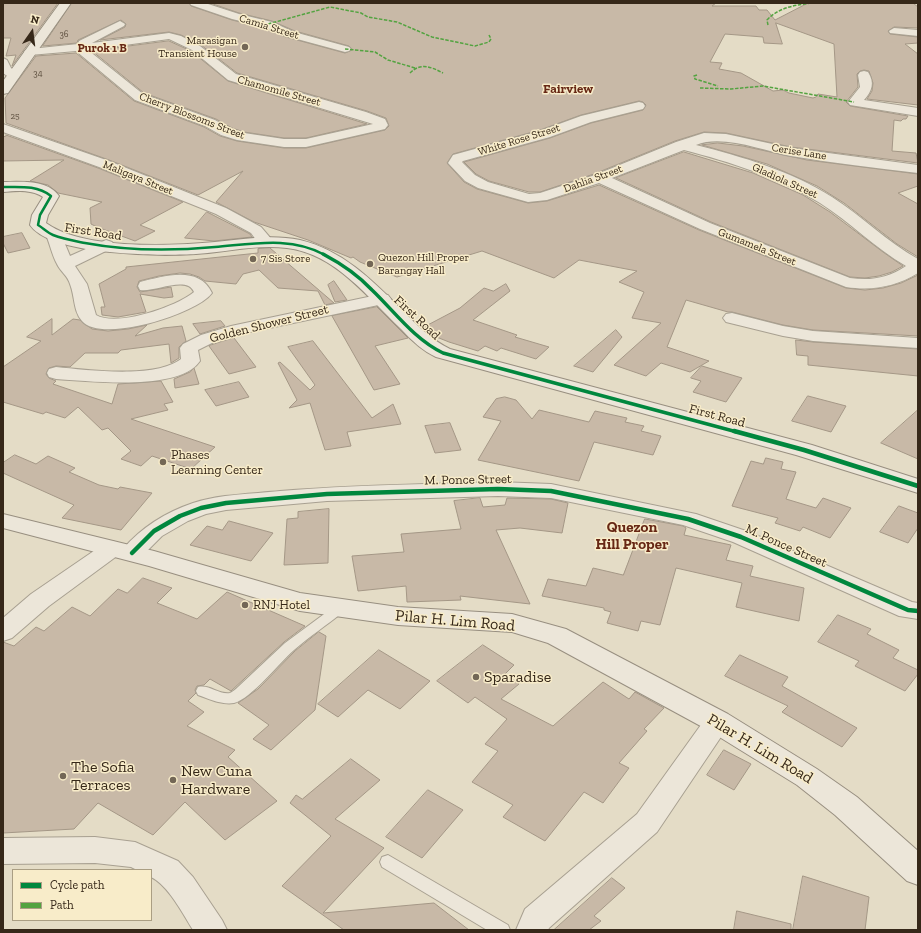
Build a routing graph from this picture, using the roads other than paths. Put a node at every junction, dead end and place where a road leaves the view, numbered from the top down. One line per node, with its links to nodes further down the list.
1 (66, 3): 8 (street)
2 (195, 3): 7 (street, Camia Street)
3 (120, 24): 6 (street)
4 (894, 31): 5 (street)
5 (918, 33)
6 (75, 48): 8 (street, Chamomile Street); 15 (street, Chamomile Street); 15 (street, Cherry Blossoms Street)
7 (345, 49)
8 (30, 52): 10 (street)
9 (3, 62): 10 (street)
10 (14, 75): 12 (street)
11 (864, 75): 14 (street)
12 (3, 90)
13 (639, 106): 21 (street, White Rose Street)
14 (918, 112)
15 (373, 119)
16 (3, 128): 23 (street, Maligaya Street)
17 (681, 145): 18 (street, Cerise Lane); 19 (street, Dahlia Street); 26 (street, Gladiola Street)
18 (918, 169)
19 (600, 178): 21 (street, Dahlia Street); 26 (street, Gumamela Street)
20 (3, 187): 22 (street, First Road)
21 (502, 192)
22 (54, 235): 24 (street, First Road); 25 (street)
23 (266, 241): 24 (street, First Road); 28 (street, First Road)
24 (106, 246): 25 (street)
25 (65, 264): 27 (street)
26 (918, 266)
27 (146, 286)
28 (382, 299): 31 (street, Golden Shower Street); 32 (street, First Road)
29 (732, 318): 30 (street)
30 (918, 343)
31 (56, 373)
32 (918, 486)
33 (3, 521): 34 (street, Pilar H. Lim Road)
34 (122, 551): 35 (street, Pilar H. Lim Road); 36 (street, M. Ponce Street); 37 (street, M. Ponce Street)
35 (339, 609): 38 (lane); 39 (street, Pilar H. Lim Road)
36 (915, 614)
37 (3, 632)
38 (203, 691)
39 (718, 722): 42 (street, Pilar H. Lim Road); 45 (street)
40 (3, 851): 43 (street)
41 (388, 862): 44 (lane)
42 (918, 872)
43 (211, 930)
44 (502, 930)
45 (532, 930)

